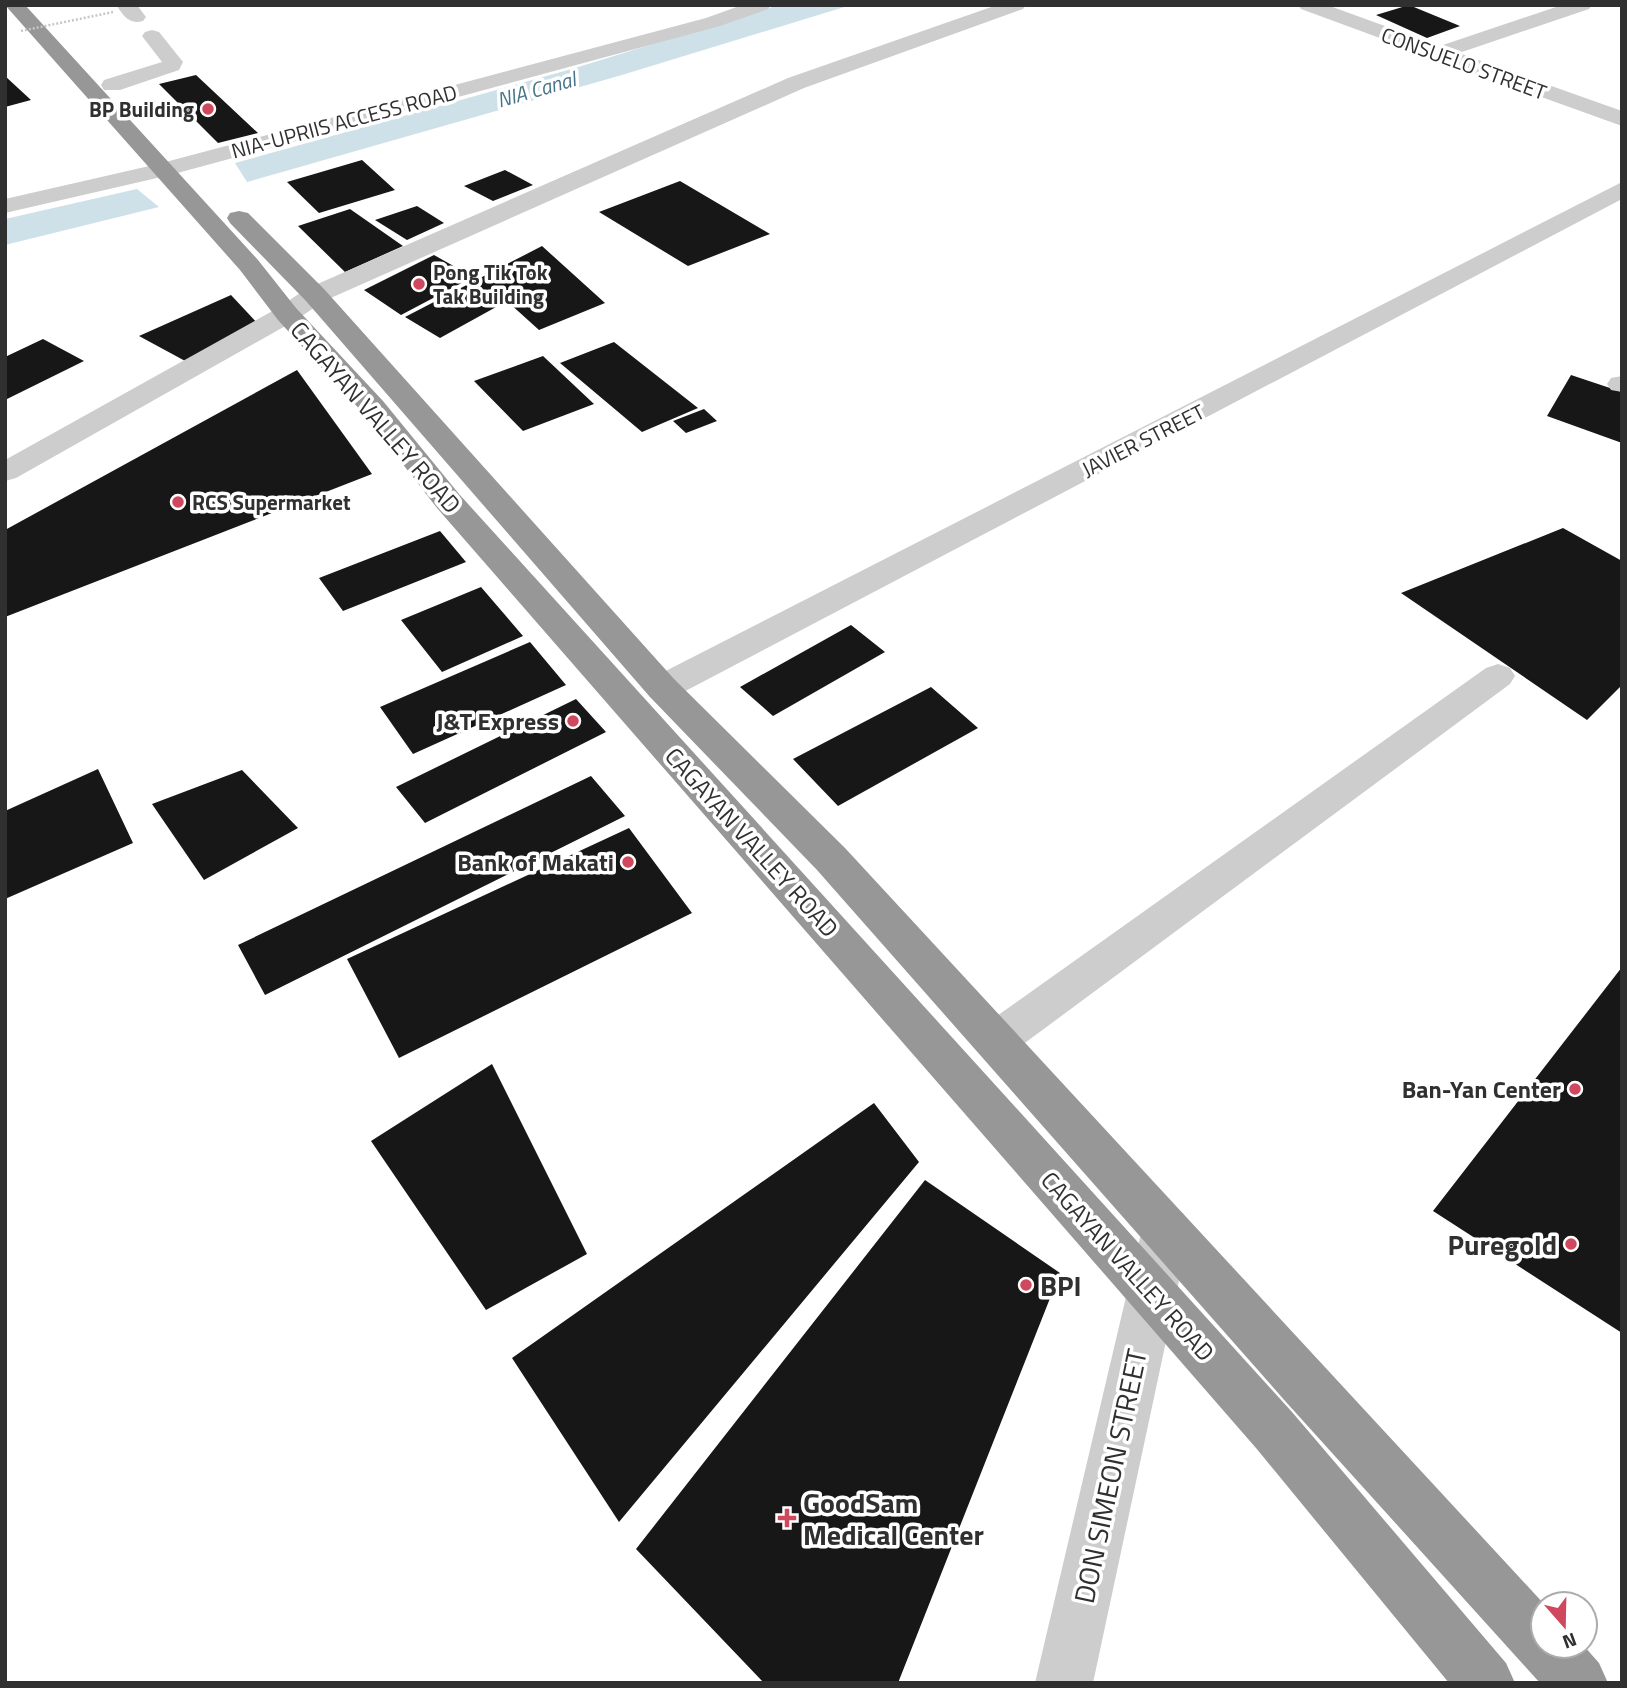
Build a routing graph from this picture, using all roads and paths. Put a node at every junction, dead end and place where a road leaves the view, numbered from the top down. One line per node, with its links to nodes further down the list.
1 (14, 5): 13 (highway, CAGAYAN VALLEY ROAD)
2 (761, 5): 13 (street, NIA-UPRIIS ACCESS ROAD)
3 (1016, 5): 16 (street)
4 (1308, 5): 10 (street, CONSUELO STREET)
5 (1582, 5): 10 (street)
6 (125, 11): 8 (path, bridge)
7 (55, 19): 11 (highway, CAGAYAN VALLEY ROAD)
8 (21, 31)
9 (152, 36): 11 (street)
10 (1436, 54): 12 (street, CONSUELO STREET)
11 (112, 85): 13 (highway, CAGAYAN VALLEY ROAD)
12 (1619, 116)
13 (173, 167): 15 (street, NIA-UPRIIS ACCESS ROAD); 16 (highway, CAGAYAN VALLEY ROAD); 16 (highway, CAGAYAN VALLEY ROAD)
14 (1622, 188): 19 (street, JAVIER STREET)
15 (5, 206)
16 (301, 305): 17 (street); 19 (highway, CAGAYAN VALLEY ROAD); 22 (highway, CAGAYAN VALLEY ROAD)
17 (5, 472)
18 (1498, 676): 20 (street)
19 (663, 688): 20 (highway, CAGAYAN VALLEY ROAD)
20 (995, 1041): 21 (highway, CAGAYAN VALLEY ROAD)
21 (1166, 1229): 22 (street, DON SIMEON STREET); 23 (highway, CAGAYAN VALLEY ROAD)
22 (1151, 1293): 25 (street, DON SIMEON STREET); 26 (highway, CAGAYAN VALLEY ROAD)
23 (1529, 1628)
24 (1558, 1660): 27 (highway, CAGAYAN VALLEY ROAD)
25 (1065, 1683)
26 (1486, 1683)
27 (1579, 1683)

